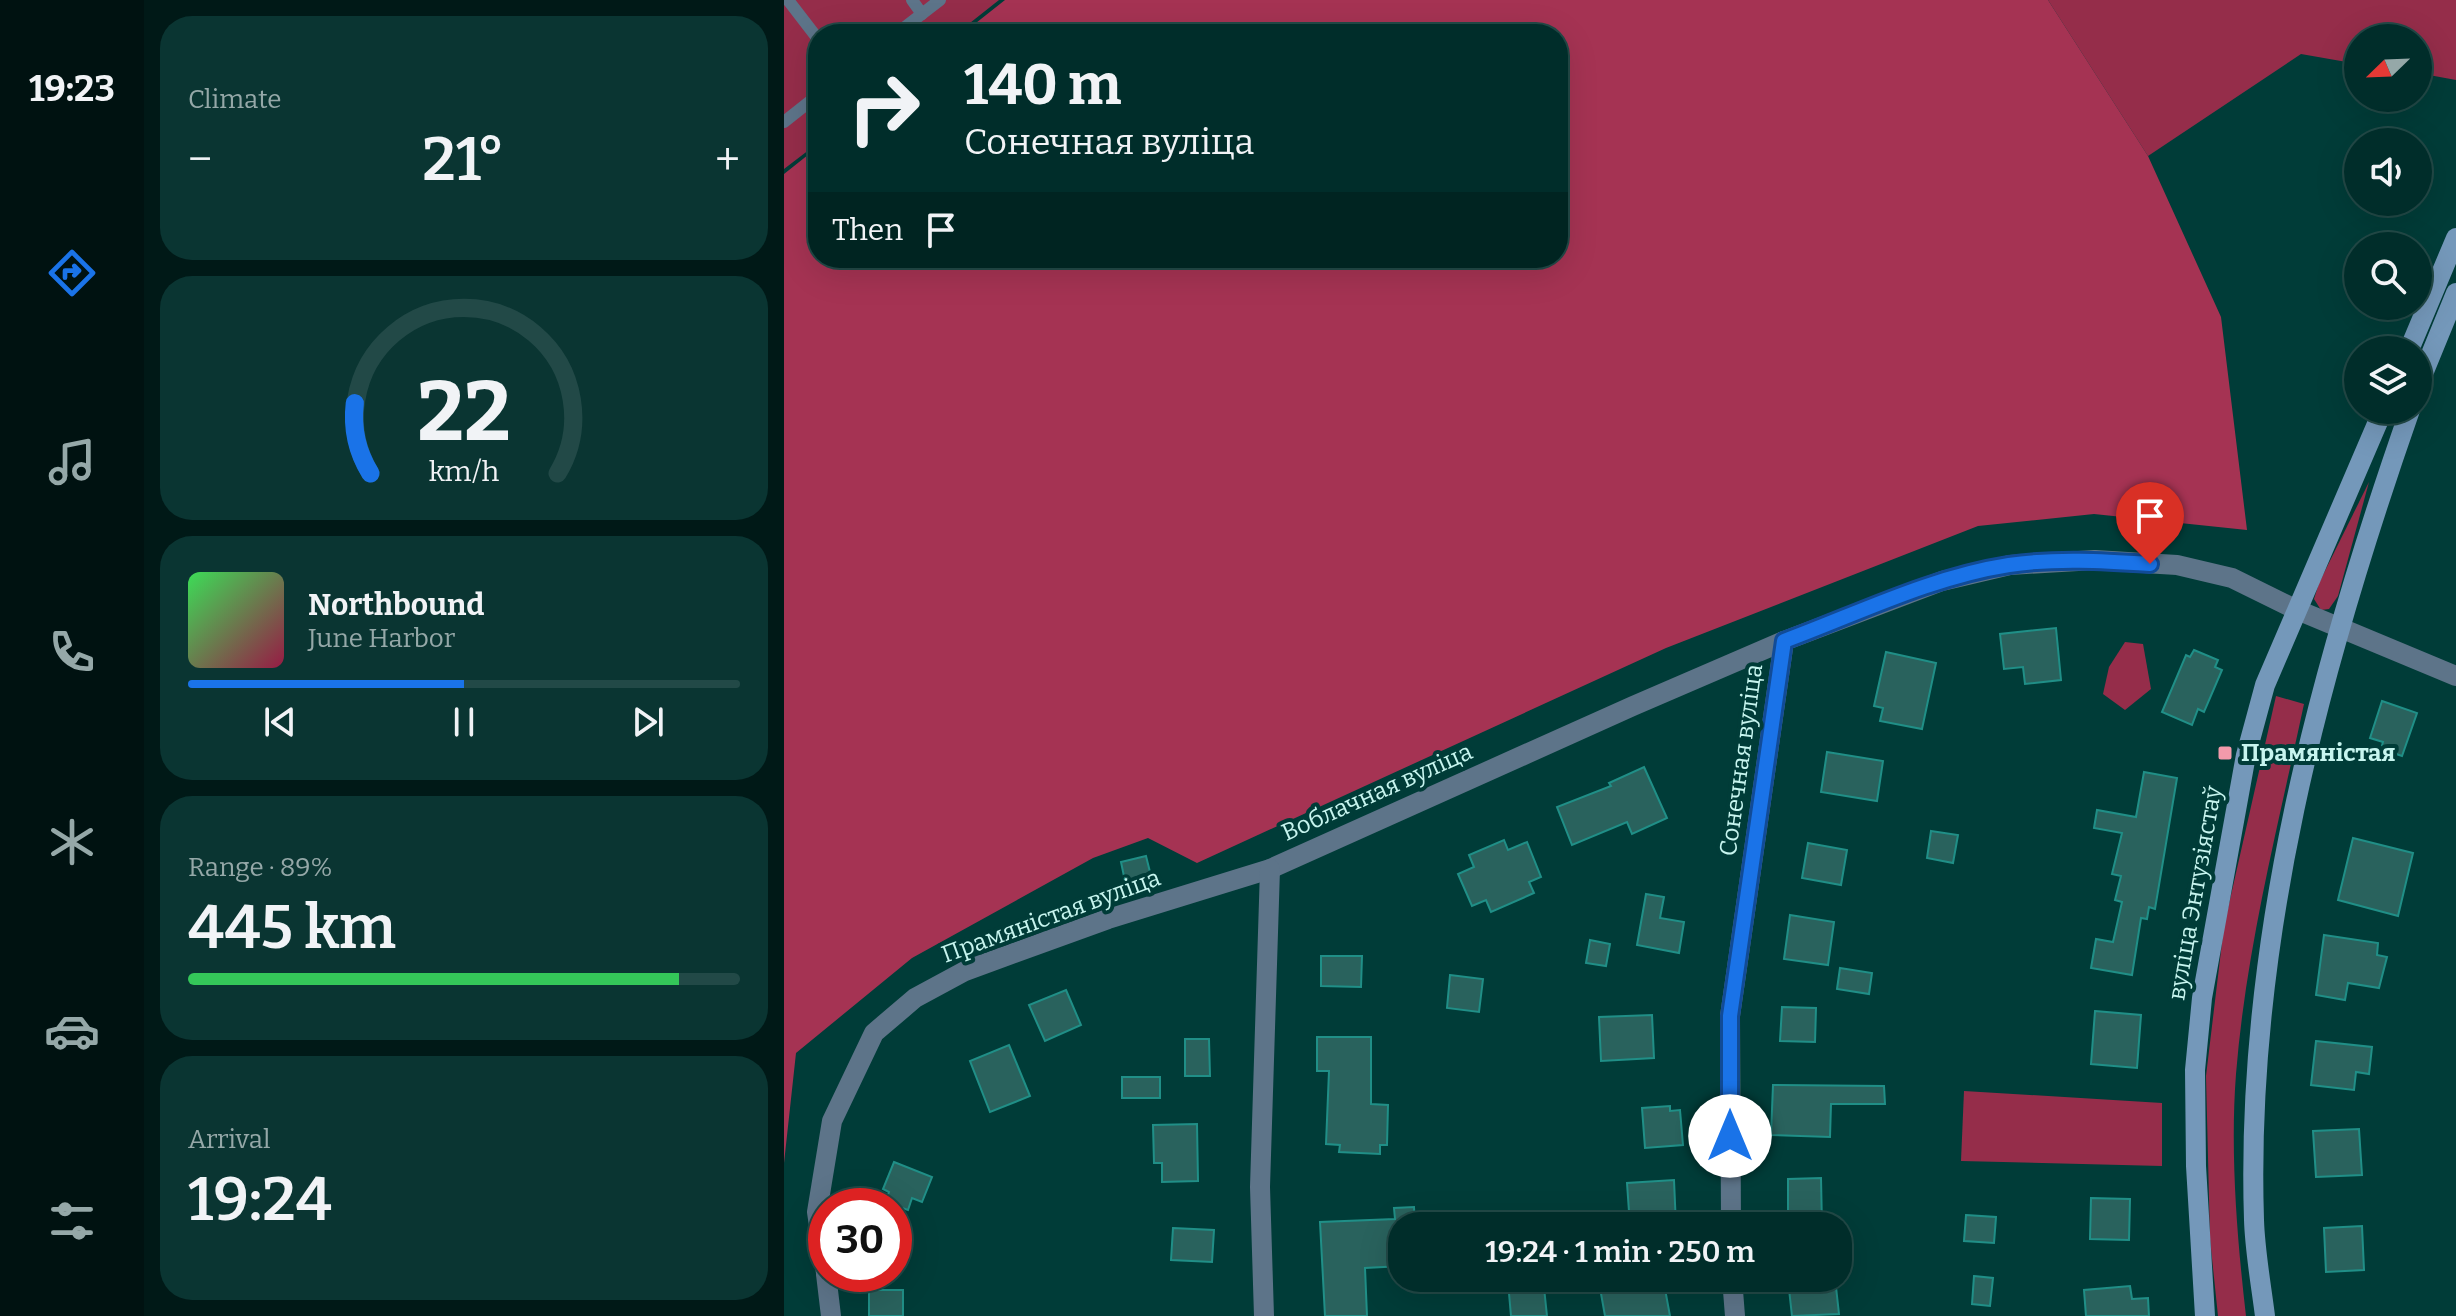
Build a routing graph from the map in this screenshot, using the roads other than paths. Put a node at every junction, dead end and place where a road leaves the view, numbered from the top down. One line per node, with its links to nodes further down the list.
1 (788, 0): 6 (lane)
2 (912, 0): 4 (lane)
3 (940, 0): 4 (lane)
4 (922, 14): 5 (lane)
5 (909, 24)
6 (808, 26)
7 (808, 103): 8 (lane)
8 (784, 122)
9 (2456, 238): 11 (street)
10 (2456, 293): 12 (street)
11 (2415, 336)
12 (2432, 352)
13 (2377, 424): 15 (street, вуліца Энтузіястаў)
14 (2405, 424): 16 (street)
15 (2295, 609): 16 (street, Сонечная вуліца); 17 (street, Сонечная вуліца); 27 (street, вуліца Энтузіястаў)
16 (2341, 629): 18 (street, Сонечная вуліца); 28 (street)
17 (1784, 641): 19 (street, Воблачная вуліца); 21 (street, Сонечная вуліца)
18 (2456, 676)
19 (1270, 869): 20 (street, Прамяністая вуліца); 25 (street, Воблачная вуліца)
20 (821, 1188)
21 (1731, 1212)
22 (828, 1292): 24 (street, Прамяністая вуліца)
23 (1733, 1292): 26 (street)
24 (831, 1316)
25 (1264, 1316)
26 (1735, 1316)
27 (2205, 1316)
28 (2265, 1316)

